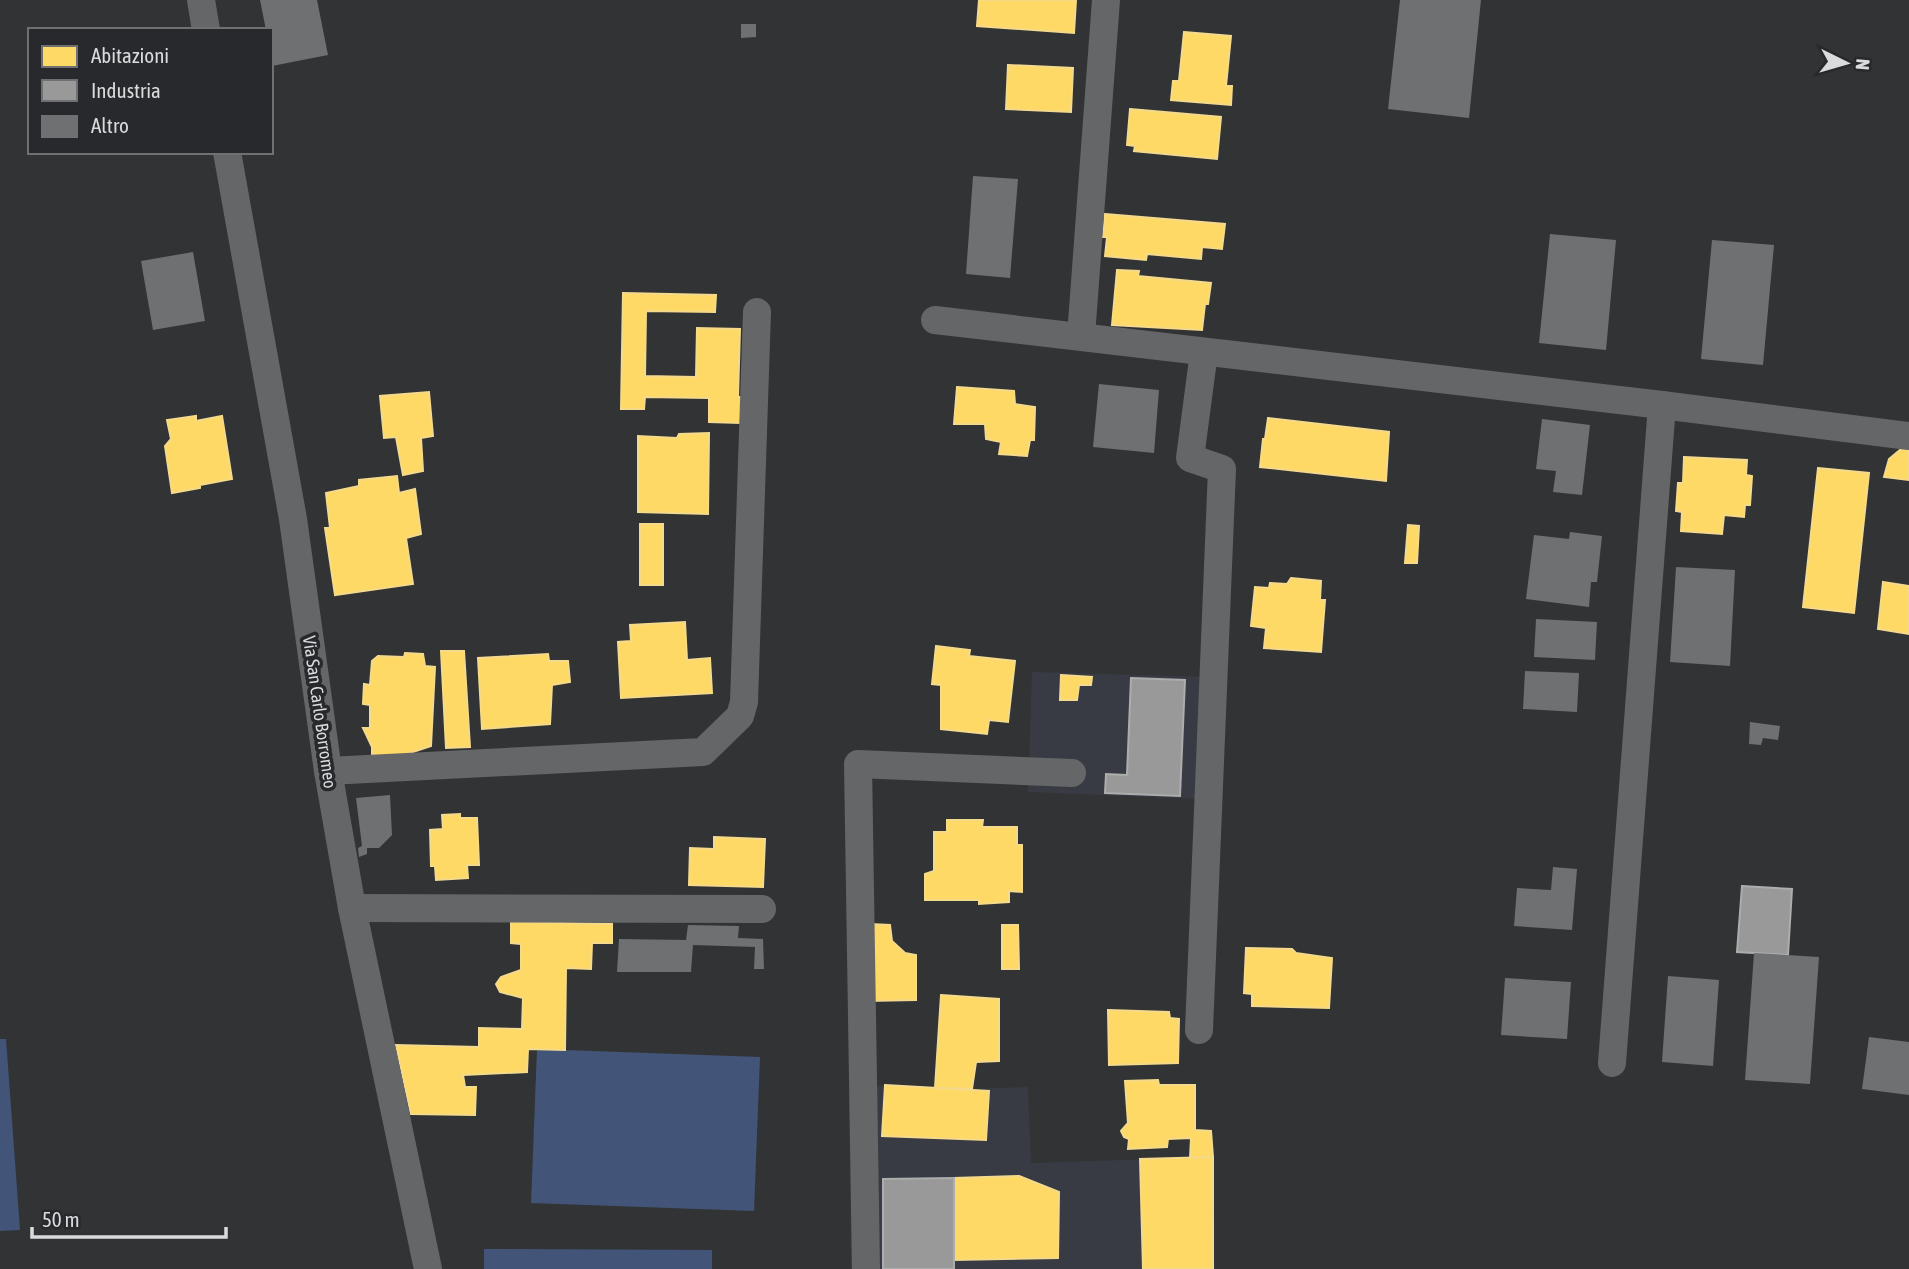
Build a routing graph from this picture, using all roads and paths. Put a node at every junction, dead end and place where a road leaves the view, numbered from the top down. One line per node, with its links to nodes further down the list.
1 (201, 0): 3 (street)
2 (1106, 0): 7 (street)
3 (206, 28)
4 (227, 154): 11 (street, Via San Carlo Borromeo)
5 (757, 312): 11 (street)
6 (936, 320): 7 (street)
7 (1081, 336): 8 (street)
8 (1204, 352): 9 (street); 15 (street)
9 (1662, 405): 10 (street); 16 (street)
10 (1909, 436)
11 (328, 771): 13 (street, Via San Carlo Borromeo)
12 (1072, 773): 18 (street)
13 (352, 908): 14 (street); 17 (street, Via San Carlo Borromeo)
14 (762, 909)
15 (1199, 1030)
16 (1612, 1063)
17 (428, 1269)
18 (866, 1269)

